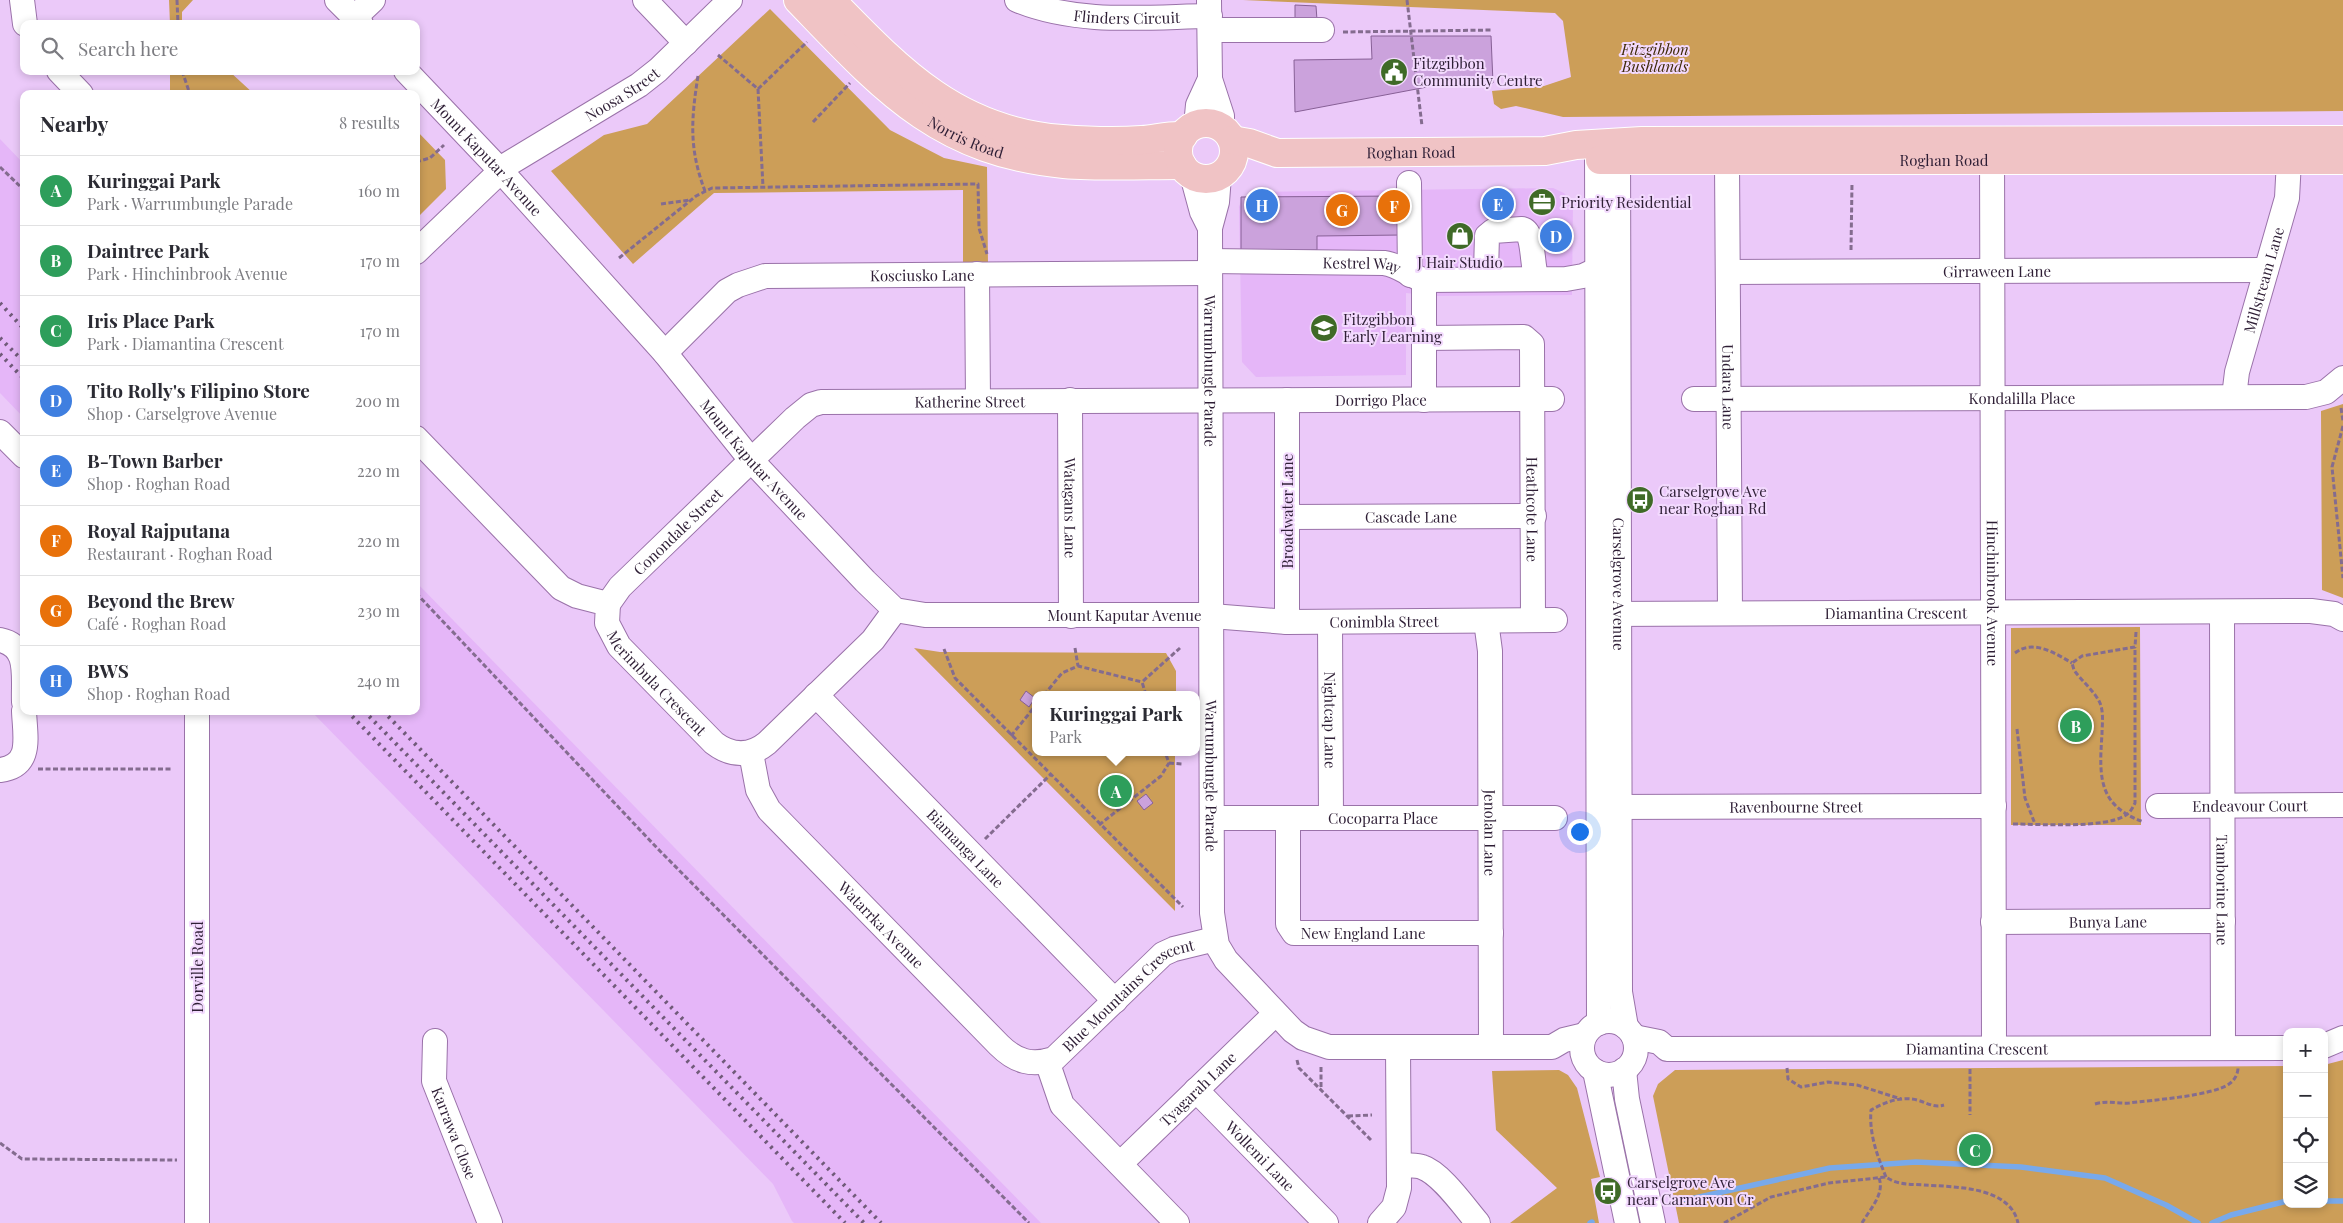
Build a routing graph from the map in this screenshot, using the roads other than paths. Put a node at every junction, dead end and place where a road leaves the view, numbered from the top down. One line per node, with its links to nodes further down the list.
1 (22, 0): 10 (street)
2 (337, 0): 11 (street)
3 (373, 0): 12 (street)
4 (645, 0): 14 (street)
5 (730, 0): 14 (street, Noosa Street)
6 (798, 0): 26 (main road, Norris Road)
7 (831, 0): 18 (main road, Norris Road)
8 (1017, 0): 9 (street, Flinders Circuit)
9 (1210, 16): 13 (street, Flinders Circuit); 18 (street)
10 (24, 20)
11 (357, 20)
12 (359, 20)
13 (1331, 31)
14 (686, 43): 27 (street, Noosa Street)
15 (63, 75): 17 (street)
16 (410, 75): 27 (street, Mount Kaputar Avenue)
17 (77, 90)
18 (1208, 132): 22 (main road, Roghan Road); 26 (main road); 28 (main road)
19 (2343, 140): 20 (main road, Roghan Road)
20 (1992, 150): 21 (main road, Roghan Road); 23 (main road, Roghan Road); 25 (main road, Roghan Road); 35 (street, Hinchinbrook Avenue)
21 (1607, 152): 22 (main road, Roghan Road); 25 (main road, Roghan Road); 33 (street, Carselgrove Avenue); 65 (street, Carselgrove Avenue)
22 (1277, 153): 28 (main road, Roghan Road)
23 (2289, 160): 24 (main road, Roghan Road); 34 (street, Millstream Lane)
24 (2343, 160)
25 (1727, 162): 36 (street, Undara Lane)
26 (1187, 170): 28 (main road); 30 (street, Warrumbungle Parade)
27 (500, 171): 31 (street); 42 (street, Mount Kaputar Avenue)
28 (1225, 171): 30 (street, Warrumbungle Parade)
29 (1409, 183): 38 (street)
30 (1210, 228): 32 (street, Warrumbungle Parade)
31 (420, 248)
32 (1210, 267): 37 (street, Kosciusko Lane); 38 (street, Kestrel Way); 50 (street, Warrumbungle Parade)
33 (1598, 269): 40 (street, Kestrel Way); 65 (street, Carselgrove Avenue)
34 (2266, 270): 35 (street, Girraween Lane); 45 (street, Millstream Lane)
35 (1992, 271): 36 (street, Girraween Lane); 44 (street, Hinchinbrook Avenue)
36 (1728, 272): 48 (street, Undara Lane)
37 (981, 274): 42 (street, Kosciusko Lane); 53 (street)
38 (1417, 278): 39 (street, Kestrel Way); 41 (street)
39 (1483, 279): 40 (street, Kestrel Way); 40 (street)
40 (1537, 279)
41 (1424, 338): 46 (street, Heathcote Lane); 52 (street)
42 (665, 353): 57 (street, Mount Kaputar Avenue)
43 (2343, 378): 45 (street, Kondalilla Place)
44 (1993, 398): 45 (street, Kondalilla Place); 48 (street, Kondalilla Place); 62 (street, Hinchinbrook Avenue)
45 (2234, 398)
46 (1542, 399): 52 (street, Dorrigo Place); 58 (street, Heathcote Lane)
47 (1694, 399): 48 (street, Kondalilla Place)
48 (1728, 399): 64 (street, Undara Lane)
49 (1070, 400): 50 (street, Katherine Street); 53 (street, Katherine Street); 66 (street, Watagans Lane)
50 (1210, 400): 51 (street, Dorrigo Place); 67 (street, Warrumbungle Parade)
51 (1287, 400): 52 (street, Dorrigo Place); 59 (street, Broadwater Lane)
52 (1424, 400)
53 (978, 401): 57 (street, Katherine Street)
54 (0, 432): 56 (street)
55 (420, 442): 60 (street)
56 (20, 452)
57 (751, 460): 60 (street, Conondale Street); 61 (street, Mount Kaputar Avenue)
58 (1534, 516): 59 (street, Cascade Lane); 69 (street, Heathcote Lane)
59 (1287, 517): 71 (street, Broadwater Lane)
60 (608, 604): 78 (street, Merimbula Crescent)
61 (895, 610): 66 (street, Mount Kaputar Avenue); 75 (street)
62 (1993, 612): 63 (street, Diamantina Crescent); 64 (street, Diamantina Crescent); 84 (street, Hinchinbrook Avenue)
63 (2222, 612): 68 (street, Diamantina Crescent); 81 (street, Tamborine Lane)
64 (1730, 613): 65 (street, Diamantina Crescent)
65 (1609, 614): 82 (street, Carselgrove Avenue)
66 (1071, 616): 67 (street, Mount Kaputar Avenue)
67 (1212, 616): 71 (street, Conimbla Street); 85 (street, Warrumbungle Parade)
68 (2343, 619)
69 (1544, 620): 70 (street, Conimbla Street)
70 (1486, 621): 72 (street, Conimbla Street); 88 (street, Jenolan Lane)
71 (1287, 622): 72 (street, Conimbla Street)
72 (1330, 622): 87 (street, Nightcap Lane)
73 (0, 640): 74 (street)
74 (20, 652)
75 (816, 695): 78 (street); 94 (street, Biamanga Lane)
76 (24, 715): 79 (street)
77 (197, 715): 110 (street, Dorville Road)
78 (751, 753): 106 (street, Watarrka Avenue)
79 (10, 767)
80 (2343, 805): 81 (street, Endeavour Court)
81 (2223, 806): 83 (street, Endeavour Court); 90 (street, Tamborine Lane)
82 (1610, 807): 84 (street, Ravenbourne Street); 99 (street, Carselgrove Avenue); 103 (street, Carselgrove Avenue)
83 (2152, 814)
84 (1999, 815): 91 (street, Hinchinbrook Avenue)
85 (1212, 818): 86 (street, Cocoparra Place); 93 (street, Warrumbungle Parade)
86 (1288, 818): 87 (street, Cocoparra Place); 92 (street, New England Lane)
87 (1332, 818): 88 (street, Cocoparra Place)
88 (1490, 818): 89 (street, Cocoparra Place); 92 (street, Jenolan Lane)
89 (1555, 818)
90 (2223, 921): 91 (street, Bunya Lane); 104 (street, Tamborine Lane)
91 (1993, 922): 101 (street, Hinchinbrook Avenue)
92 (1491, 933): 100 (street, Jenolan Lane)
93 (1215, 938): 94 (street, Blue Mountains Crescent); 95 (street, Warrumbungle Parade)
94 (1114, 1001): 106 (street, Blue Mountains Crescent)
95 (1275, 1014): 102 (street, Warrumbungle Parade); 107 (street, Tyagarah Lane)
96 (2343, 1038): 98 (street)
97 (435, 1041): 111 (street, Karrawa Close)
98 (2328, 1044)
99 (1591, 1046): 100 (street, Warrumbungle Parade); 103 (street, Diamantina Crescent); 103 (street); 116 (street, Carselgrove Avenue)
100 (1491, 1047): 102 (street, Warrumbungle Parade)
101 (1994, 1047): 103 (street, Diamantina Crescent); 104 (street, Diamantina Crescent)
102 (1398, 1048): 109 (street)
103 (1629, 1048): 117 (street, Carselgrove Avenue)
104 (2231, 1048): 105 (street, Diamantina Crescent)
105 (2283, 1048)
106 (1047, 1061): 108 (street, Blue Mountains Crescent)
107 (1196, 1090): 108 (street, Tyagarah Lane); 113 (street, Wollemi Lane)
108 (1120, 1164): 112 (street, Blue Mountains Crescent)
109 (1399, 1166): 114 (street); 115 (street)
110 (196, 1223)
111 (490, 1223)
112 (1177, 1223)
113 (1326, 1223)
114 (1380, 1223)
115 (1478, 1223)
116 (1627, 1223)
117 (1653, 1223)

